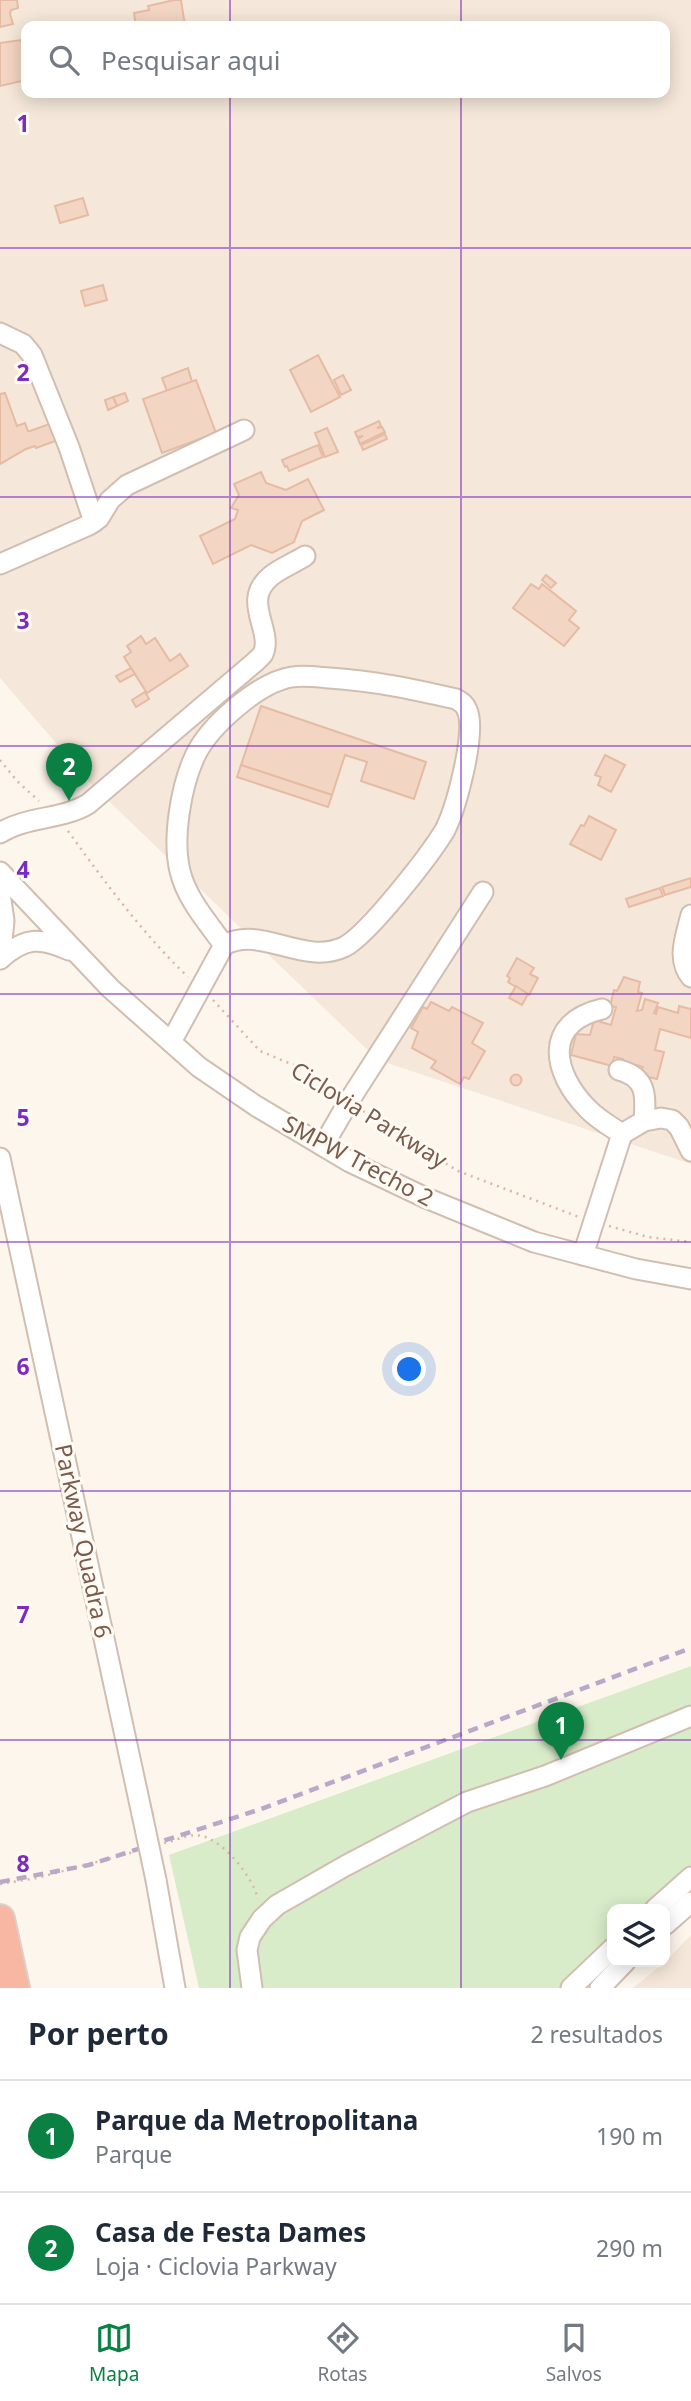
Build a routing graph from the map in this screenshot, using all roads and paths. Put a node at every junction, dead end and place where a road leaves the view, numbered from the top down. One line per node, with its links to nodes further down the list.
1 (0, 333): 3 (street)
2 (244, 430): 3 (street)
3 (94, 522): 5 (street)
4 (305, 556): 7 (street)
5 (0, 564)
6 (0, 760): 7 (path, Ciclovia Parkway)
7 (56, 816): 8 (street); 17 (path, Ciclovia Parkway)
8 (0, 833)
9 (0, 872): 14 (street)
10 (483, 892): 21 (street)
11 (0, 893): 15 (street)
12 (691, 915): 16 (street)
13 (224, 945): 13 (street); 17 (street)
14 (74, 952): 15 (street); 19 (street, SMPW Trecho 2)
15 (0, 959)
16 (691, 977)
17 (200, 988): 19 (street); 21 (path, Ciclovia Parkway)
18 (602, 1009): 23 (street)
19 (171, 1042): 24 (street, SMPW Trecho 2)
20 (619, 1070): 22 (street)
21 (349, 1101): 24 (street); 27 (path, Ciclovia Parkway)
22 (644, 1121): 23 (street); 25 (street)
23 (622, 1134): 27 (street)
24 (323, 1146): 29 (street, SMPW Trecho 2)
25 (691, 1151)
26 (0, 1158): 37 (street, Parkway Quadra 6, bridge)
27 (593, 1221): 28 (path, Ciclovia Parkway); 29 (street)
28 (691, 1242)
29 (583, 1255): 30 (street, SMPW Trecho 2)
30 (691, 1279)
31 (691, 1716): 45 (street)
32 (691, 1877): 34 (street)
33 (691, 1902): 36 (street)
34 (661, 1904)
35 (0, 1919): 42 (highway)
36 (670, 1921)
37 (165, 1924): 43 (street, Parkway Quadra 6); 44 (street, Parkway Quadra 6)
38 (607, 1954): 46 (street)
39 (0, 1966): 41 (street)
40 (620, 1967): 47 (street)
41 (5, 1988)
42 (15, 1988)
43 (174, 1988)
44 (186, 1988)
45 (252, 1988)
46 (571, 1988)
47 (600, 1988)

